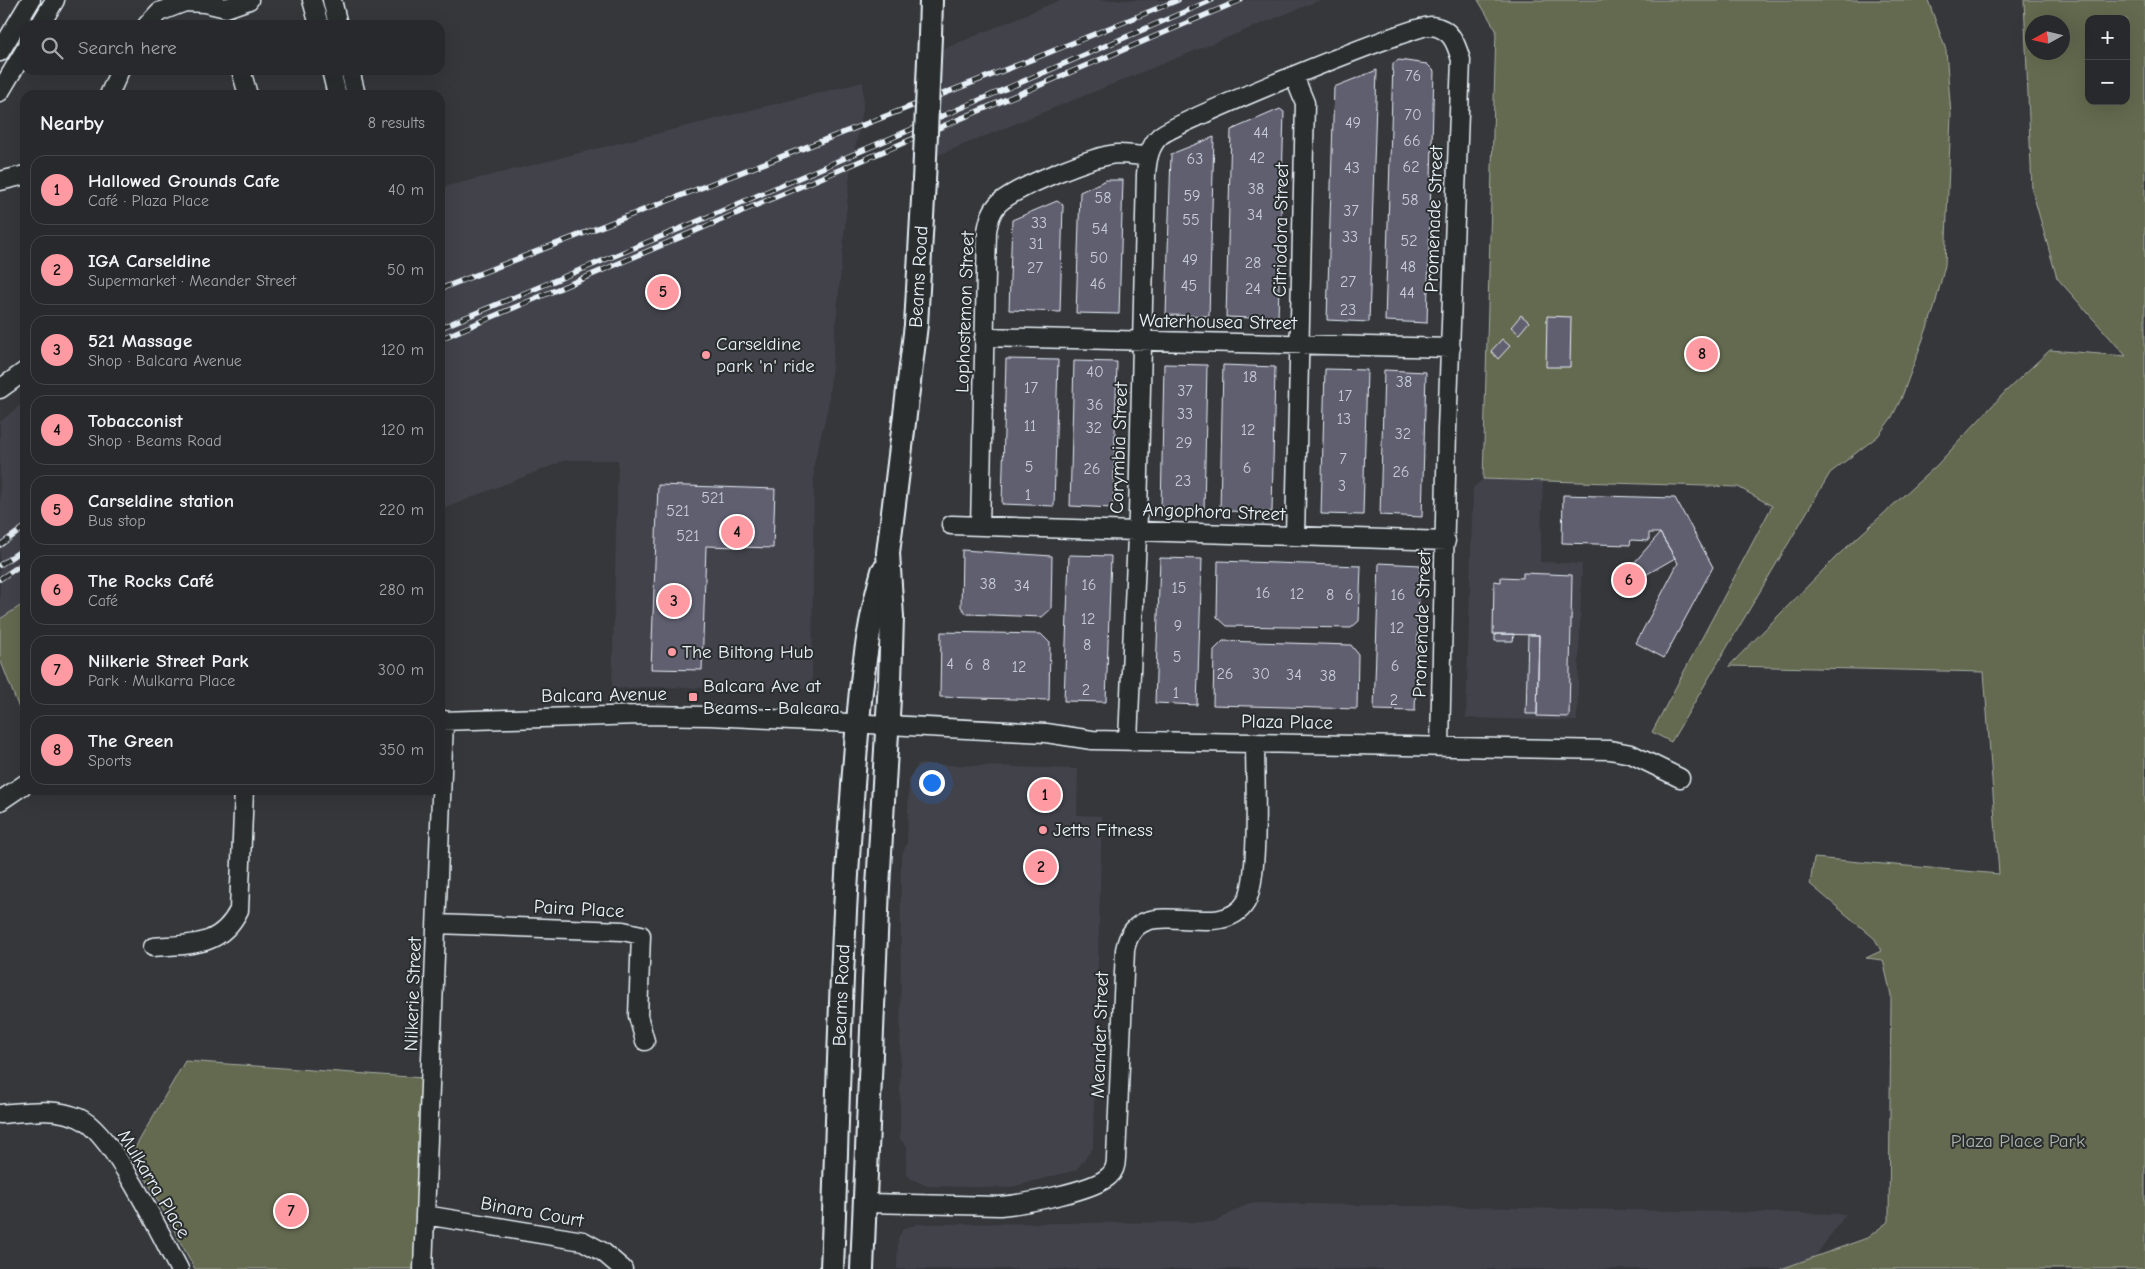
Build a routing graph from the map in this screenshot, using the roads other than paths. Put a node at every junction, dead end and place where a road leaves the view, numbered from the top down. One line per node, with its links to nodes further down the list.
1 (31, 0): 13 (street)
2 (55, 0): 9 (street)
3 (249, 0): 8 (street)
4 (312, 0): 11 (street)
5 (332, 0): 12 (street)
6 (931, 0): 39 (main road, Beams Road, bridge)
7 (185, 1): 8 (street); 10 (street)
8 (228, 17)
9 (43, 20)
10 (152, 20)
11 (318, 20)
12 (337, 20)
13 (0, 52)
14 (20, 58): 24 (street)
15 (118, 75): 20 (street)
16 (242, 75): 21 (street)
17 (332, 75): 22 (street)
18 (351, 75): 23 (street)
19 (1294, 76): 25 (street, Promenade Street); 30 (street, Citriodora Street); 31 (street, Promenade Street)
20 (111, 90)
21 (247, 90)
22 (336, 90)
23 (355, 90)
24 (0, 92)
25 (1148, 156): 28 (street, Lophostemon Street); 29 (street, Corymbia Street)
26 (20, 176): 27 (street)
27 (0, 181)
28 (984, 337): 29 (street, Waterhousea Street); 35 (street, Lophostemon Street)
29 (1143, 341): 30 (street, Waterhousea Street); 36 (street, Corymbia Street)
30 (1300, 345): 31 (street, Waterhousea Street); 37 (street, Citriodora Street)
31 (1451, 348): 38 (street, Promenade Street)
32 (20, 375): 33 (street)
33 (0, 389)
34 (951, 525): 35 (street, Angophora Street)
35 (980, 526): 36 (street, Angophora Street)
36 (1138, 531): 37 (street, Angophora Street); 43 (street, Corymbia Street)
37 (1295, 536): 38 (street, Angophora Street)
38 (1446, 541): 45 (street, Promenade Street)
39 (888, 553): 41 (main road, Beams Road); 42 (main road, Beams Road)
40 (445, 720): 41 (street, Balcara Avenue)
41 (858, 722): 42 (street); 60 (main road, Beams Road)
42 (887, 725): 43 (street, Plaza Place); 55 (main road, Beams Road)
43 (1128, 740): 44 (street, Plaza Place)
44 (1255, 743): 45 (street, Plaza Place); 55 (street, Meander Street)
45 (1440, 746): 46 (street, Plaza Place)
46 (1680, 778)
47 (20, 787): 50 (street)
48 (244, 795): 52 (street)
49 (440, 795): 51 (street, Nilkerie Street)
50 (0, 801)
51 (436, 924): 53 (street, Paira Place); 56 (street, Nilkerie Street)
52 (154, 947)
53 (645, 1041)
54 (0, 1114): 57 (street, Mulkarra Place)
55 (866, 1203): 61 (main road, Beams Road)
56 (425, 1215): 58 (street, Nilkerie Street); 59 (street, Binara Court)
57 (180, 1269)
58 (423, 1269)
59 (623, 1269)
60 (832, 1269)
61 (862, 1269)

